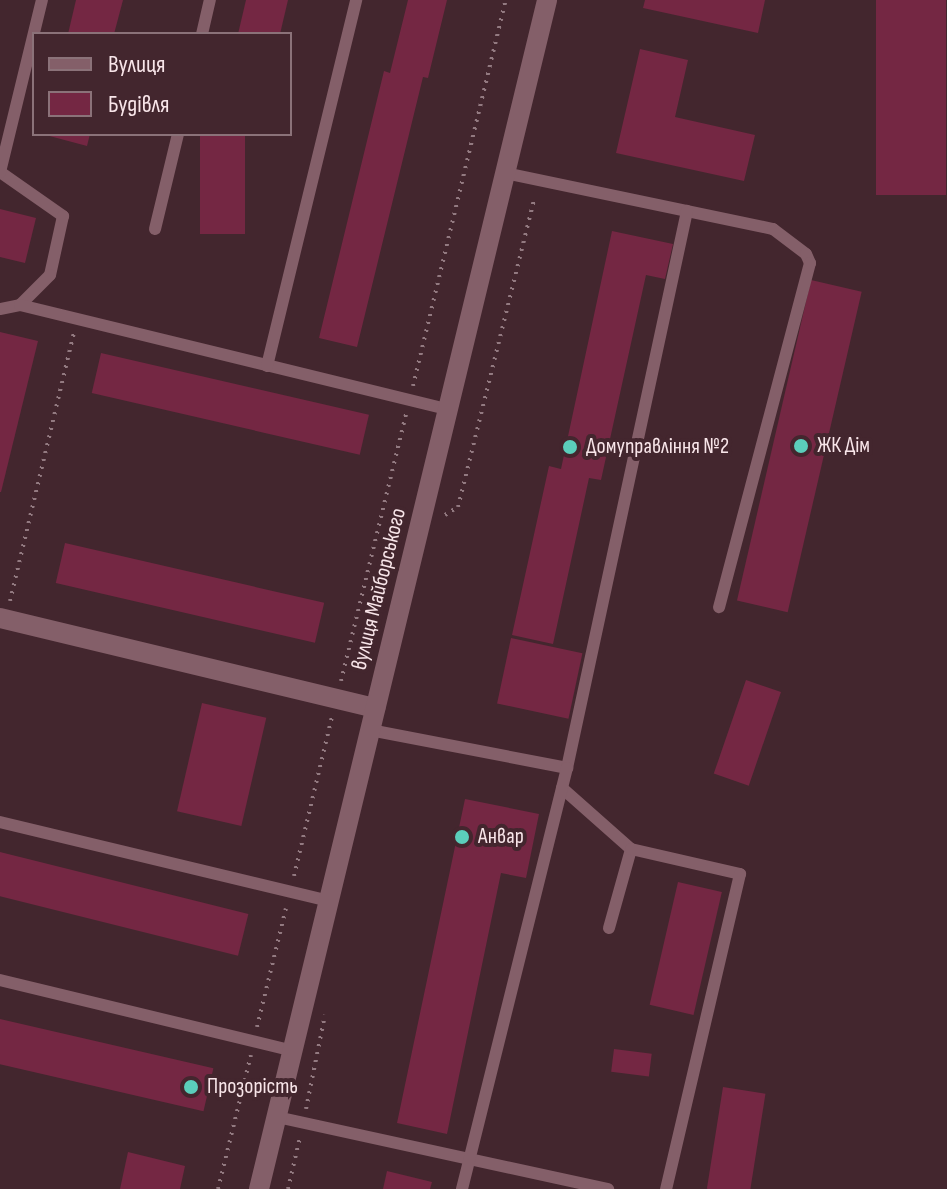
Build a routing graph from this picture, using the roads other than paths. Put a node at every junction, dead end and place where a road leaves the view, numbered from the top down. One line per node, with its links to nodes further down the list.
1 (42, 0): 5 (lane)
2 (210, 0): 6 (lane)
3 (356, 0): 15 (lane)
4 (547, 0): 10 (street, вулиця Майборського)
5 (34, 32)
6 (202, 32)
7 (32, 41): 9 (lane)
8 (178, 136): 12 (lane)
9 (0, 172): 13 (lane)
10 (505, 173): 11 (lane); 16 (street, вулиця Майборського)
11 (687, 211): 17 (lane); 21 (lane)
12 (155, 229)
13 (20, 305): 14 (lane); 15 (lane)
14 (0, 309)
15 (267, 366): 16 (lane)
16 (448, 409): 19 (street, вулиця Майборського)
17 (719, 607)
18 (3, 618): 19 (street)
19 (375, 708): 20 (street, вулиця Майборського)
20 (370, 730): 21 (lane); 25 (street, вулиця Майборського)
21 (567, 768): 22 (lane)
22 (562, 788): 24 (lane); 30 (lane)
23 (0, 822): 25 (lane)
24 (631, 849): 26 (lane); 34 (lane)
25 (329, 901): 28 (street, вулиця Майборського)
26 (609, 928)
27 (0, 980): 28 (lane)
28 (293, 1051): 29 (street, вулиця Майборського)
29 (277, 1117): 30 (lane); 31 (street, вулиця Майборського)
30 (469, 1161): 32 (lane); 33 (lane)
31 (259, 1189)
32 (462, 1189)
33 (608, 1189)
34 (666, 1189)

